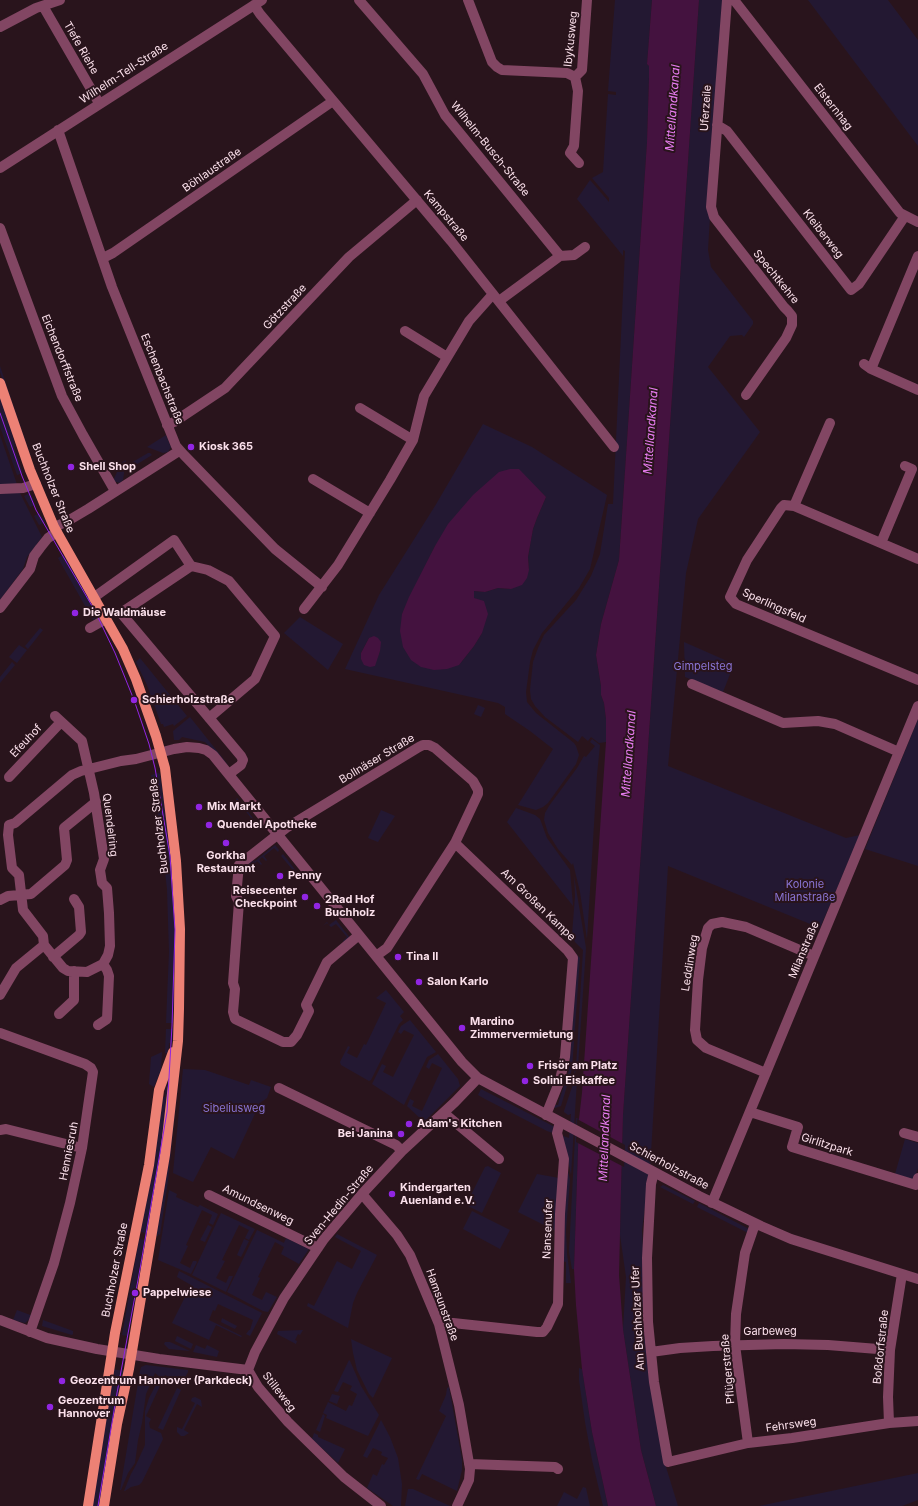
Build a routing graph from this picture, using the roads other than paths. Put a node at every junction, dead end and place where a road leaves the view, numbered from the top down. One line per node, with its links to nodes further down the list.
1 (359, 0): 23 (street, Wilhelm-Busch-Straße)
2 (468, 0): 10 (street)
3 (587, 0): 10 (street, Ibykusweg)
4 (727, 0): 13 (street, Uferzeile)
5 (734, 0): 18 (street, Elsternhag)
6 (55, 1): 8 (street)
7 (259, 1): 11 (street, Kampstraße); 12 (street, Wilhelm-Tell-Straße)
8 (42, 6): 9 (street); 12 (street, Tiefe Riehe)
9 (0, 27)
10 (575, 77): 15 (street)
11 (333, 101): 17 (street, Kampstraße); 25 (street, Böhlaustraße)
12 (99, 103): 14 (street, Wilhelm-Tell-Straße)
13 (717, 125): 18 (street, Kleiberweg); 19 (street, Uferzeile)
14 (58, 130): 16 (street, Wilhelm-Tell-Straße); 25 (street, Eschenbachstraße)
15 (579, 164)
16 (0, 168)
17 (417, 200): 26 (street, Kampstraße); 34 (street, Götzstraße)
18 (905, 216): 20 (street, Elsternhag)
19 (714, 217): 31 (street, Spechtkehre)
20 (918, 222)
21 (0, 228): 42 (street, Eichendorffstraße)
22 (585, 247): 23 (street)
23 (560, 256): 26 (street)
24 (918, 256): 30 (street)
25 (103, 258): 34 (street, Eschenbachstraße)
26 (496, 298): 28 (street); 36 (street, Kampstraße)
27 (405, 331): 28 (street)
28 (447, 357): 35 (street)
29 (0, 383): 40 (main road, Buchholzer Straße)
30 (918, 390)
31 (746, 395)
32 (360, 408): 35 (street)
33 (830, 423): 43 (street)
34 (167, 425): 37 (street, Eschenbachstraße)
35 (413, 440): 44 (street)
36 (614, 447)
37 (179, 451): 42 (street); 49 (street, Eschenbachstraße)
38 (905, 466): 46 (street)
39 (313, 479): 44 (street)
40 (36, 484): 41 (street); 45 (main road, Buchholzer Straße)
41 (0, 489)
42 (115, 491): 45 (street)
43 (794, 506): 46 (street); 55 (street, Sperlingsfeld)
44 (370, 513): 49 (street)
45 (55, 530): 50 (main road, Buchholzer Straße); 51 (street)
46 (881, 543): 47 (street)
47 (918, 559)
48 (191, 566): 50 (street); 58 (street); 58 (street)
49 (322, 587): 52 (street)
50 (94, 598): 53 (main road, Buchholzer Straße)
51 (0, 608)
52 (304, 609)
53 (106, 619): 54 (street); 59 (main road, Buchholzer Straße)
54 (90, 628)
55 (918, 680)
56 (692, 684): 60 (street)
57 (918, 706): 60 (street, Milanstraße)
58 (209, 718): 62 (street)
59 (161, 752): 61 (street); 62 (street, Schierholzstraße); 82 (main road, Buchholzer Straße)
60 (899, 752): 74 (street, Milanstraße)
61 (89, 768): 63 (street, Efeuhof); 64 (street, Quendelring); 65 (street)
62 (229, 774): 66 (street, Schierholzstraße)
63 (9, 777)
64 (96, 802): 68 (street); 76 (street, Quendelring)
65 (4, 824): 68 (street)
66 (278, 834): 67 (street, Bollnäser Straße); 71 (street, Schierholzstraße); 71 (street)
67 (455, 843): 73 (street, Bollnäser Straße); 88 (street, Am Großen Kampe)
68 (21, 895): 70 (street); 72 (street)
69 (74, 899): 75 (street)
70 (0, 900)
71 (359, 935): 73 (street, Schierholzstraße)
72 (44, 945): 75 (street); 78 (street)
73 (376, 956): 84 (street, Schierholzstraße)
74 (814, 956): 83 (street, Milanstraße); 83 (street, Leddinweg)
75 (53, 957): 77 (street)
76 (103, 964): 77 (street); 80 (street)
77 (74, 971): 79 (street)
78 (0, 995)
79 (59, 1014)
80 (98, 1025)
81 (0, 1033): 93 (street, Henniesruh)
82 (178, 1041): 110 (main road, Buchholzer Straße); 112 (main road, Buchholzer Straße)
83 (766, 1073): 86 (street, Milanstraße)
84 (478, 1078): 87 (street, Sven-Hedin-Straße); 88 (street, Schierholzstraße)
85 (279, 1088): 94 (street)
86 (750, 1112): 97 (street, Girlitzpark); 100 (street, Milanstraße)
87 (444, 1113): 94 (street, Sven-Hedin-Straße); 95 (street)
88 (546, 1115): 89 (street, Schierholzstraße)
89 (560, 1122): 96 (street, Schierholzstraße); 106 (street, Nansenufer)
90 (0, 1130): 93 (street)
91 (904, 1133): 92 (street)
92 (918, 1137)
93 (82, 1148): 107 (street, Henniesruh)
94 (402, 1151): 98 (street, Sven-Hedin-Straße)
95 (499, 1159)
96 (654, 1172): 100 (street, Schierholzstraße); 111 (street, Am Buchholzer Ufer)
97 (917, 1184)
98 (362, 1194): 102 (street, Sven-Hedin-Straße); 106 (street, Hamsunstraße)
99 (209, 1195): 102 (street, Amundsenweg)
100 (712, 1203): 101 (street, Schierholzstraße)
101 (754, 1224): 103 (street, Schierholzstraße); 108 (street, Pflügerstraße)
102 (318, 1248): 113 (street, Sven-Hedin-Straße)
103 (902, 1274): 104 (street, Schierholzstraße); 109 (street, Boßdorfstraße)
104 (918, 1279)
105 (0, 1320): 107 (street)
106 (439, 1324): 118 (street, Hamsunstraße)
107 (30, 1332): 110 (street)
108 (735, 1345): 109 (street, Garbeweg); 111 (street, Garbeweg); 116 (street, Pflügerstraße)
109 (890, 1350): 115 (street, Boßdorfstraße)
110 (112, 1352): 112 (street); 120 (main road, Buchholzer Straße)
111 (651, 1352): 117 (street, Am Buchholzer Ufer)
112 (131, 1355): 113 (street, Stilleweg); 121 (main road, Buchholzer Straße)
113 (248, 1370): 122 (street, Stilleweg)
114 (918, 1421): 115 (street, Fehrsweg)
115 (890, 1423): 116 (street, Fehrsweg)
116 (748, 1443): 117 (street, Fehrsweg)
117 (668, 1462)
118 (469, 1464): 119 (street); 123 (street, Hamsunstraße)
119 (558, 1469)
120 (88, 1506)
121 (104, 1506)
122 (381, 1506)
123 (457, 1506)

